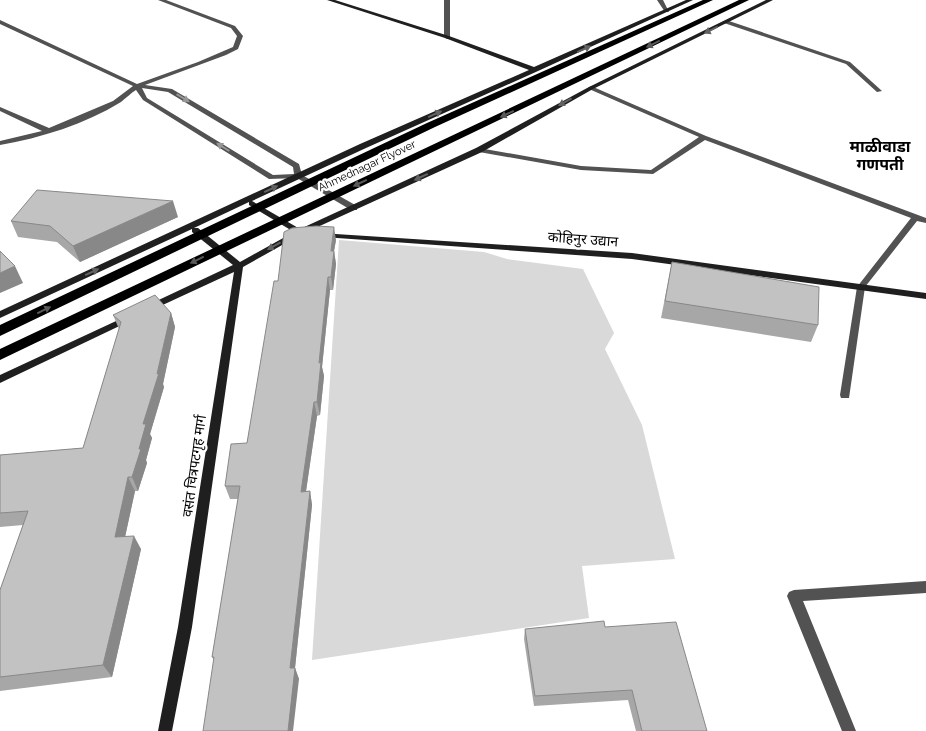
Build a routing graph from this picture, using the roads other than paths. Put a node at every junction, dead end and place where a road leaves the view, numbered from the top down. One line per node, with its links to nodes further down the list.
1 (161, 0): 14 (street)
2 (330, 0): 12 (street)
3 (447, 0): 12 (street)
4 (660, 0): 9 (street)
5 (690, 0): 9 (street)
6 (709, 0): 34 (highway, Ahmednagar Flyover, one-way to 6)
7 (745, 0): 35 (highway, Ahmednagar Flyover, one-way to 35)
8 (770, 0): 10 (street)
9 (667, 11): 13 (street, one-way to 9)
10 (726, 22): 15 (street, one-way to 15); 16 (street)
11 (2, 24): 14 (street)
12 (447, 37): 13 (street)
13 (536, 70): 22 (street, one-way to 13)
14 (137, 86): 18 (street); 22 (street, one-way to 14); 22 (street, one-way to 22)
15 (591, 88): 19 (street); 21 (street, one-way to 21)
16 (879, 91)
17 (0, 108): 18 (street)
18 (47, 130): 20 (street)
19 (704, 137): 21 (street); 25 (street)
20 (0, 143)
21 (479, 150): 24 (street, one-way to 24)
22 (298, 176): 23 (street, one-way to 22); 24 (street)
23 (247, 200): 26 (street); 27 (street, कोहिनुर उद्यान)
24 (354, 208): 27 (street)
25 (922, 219): 29 (street)
26 (190, 226): 28 (street); 32 (street, one-way to 26)
27 (298, 233): 28 (street, one-way to 28); 29 (street, कोहिनुर उद्यान)
28 (239, 266): 31 (street); 39 (street, वसंत चित्रपटगृह मार्ग)
29 (861, 287): 30 (street, कोहिनुर उद्यान); 37 (street)
30 (926, 296)
31 (142, 312)
32 (0, 315)
33 (133, 316): 36 (street)
34 (0, 331)
35 (0, 355)
36 (0, 379)
37 (845, 395)
38 (926, 587): 40 (street)
39 (165, 731)
40 (849, 731)

